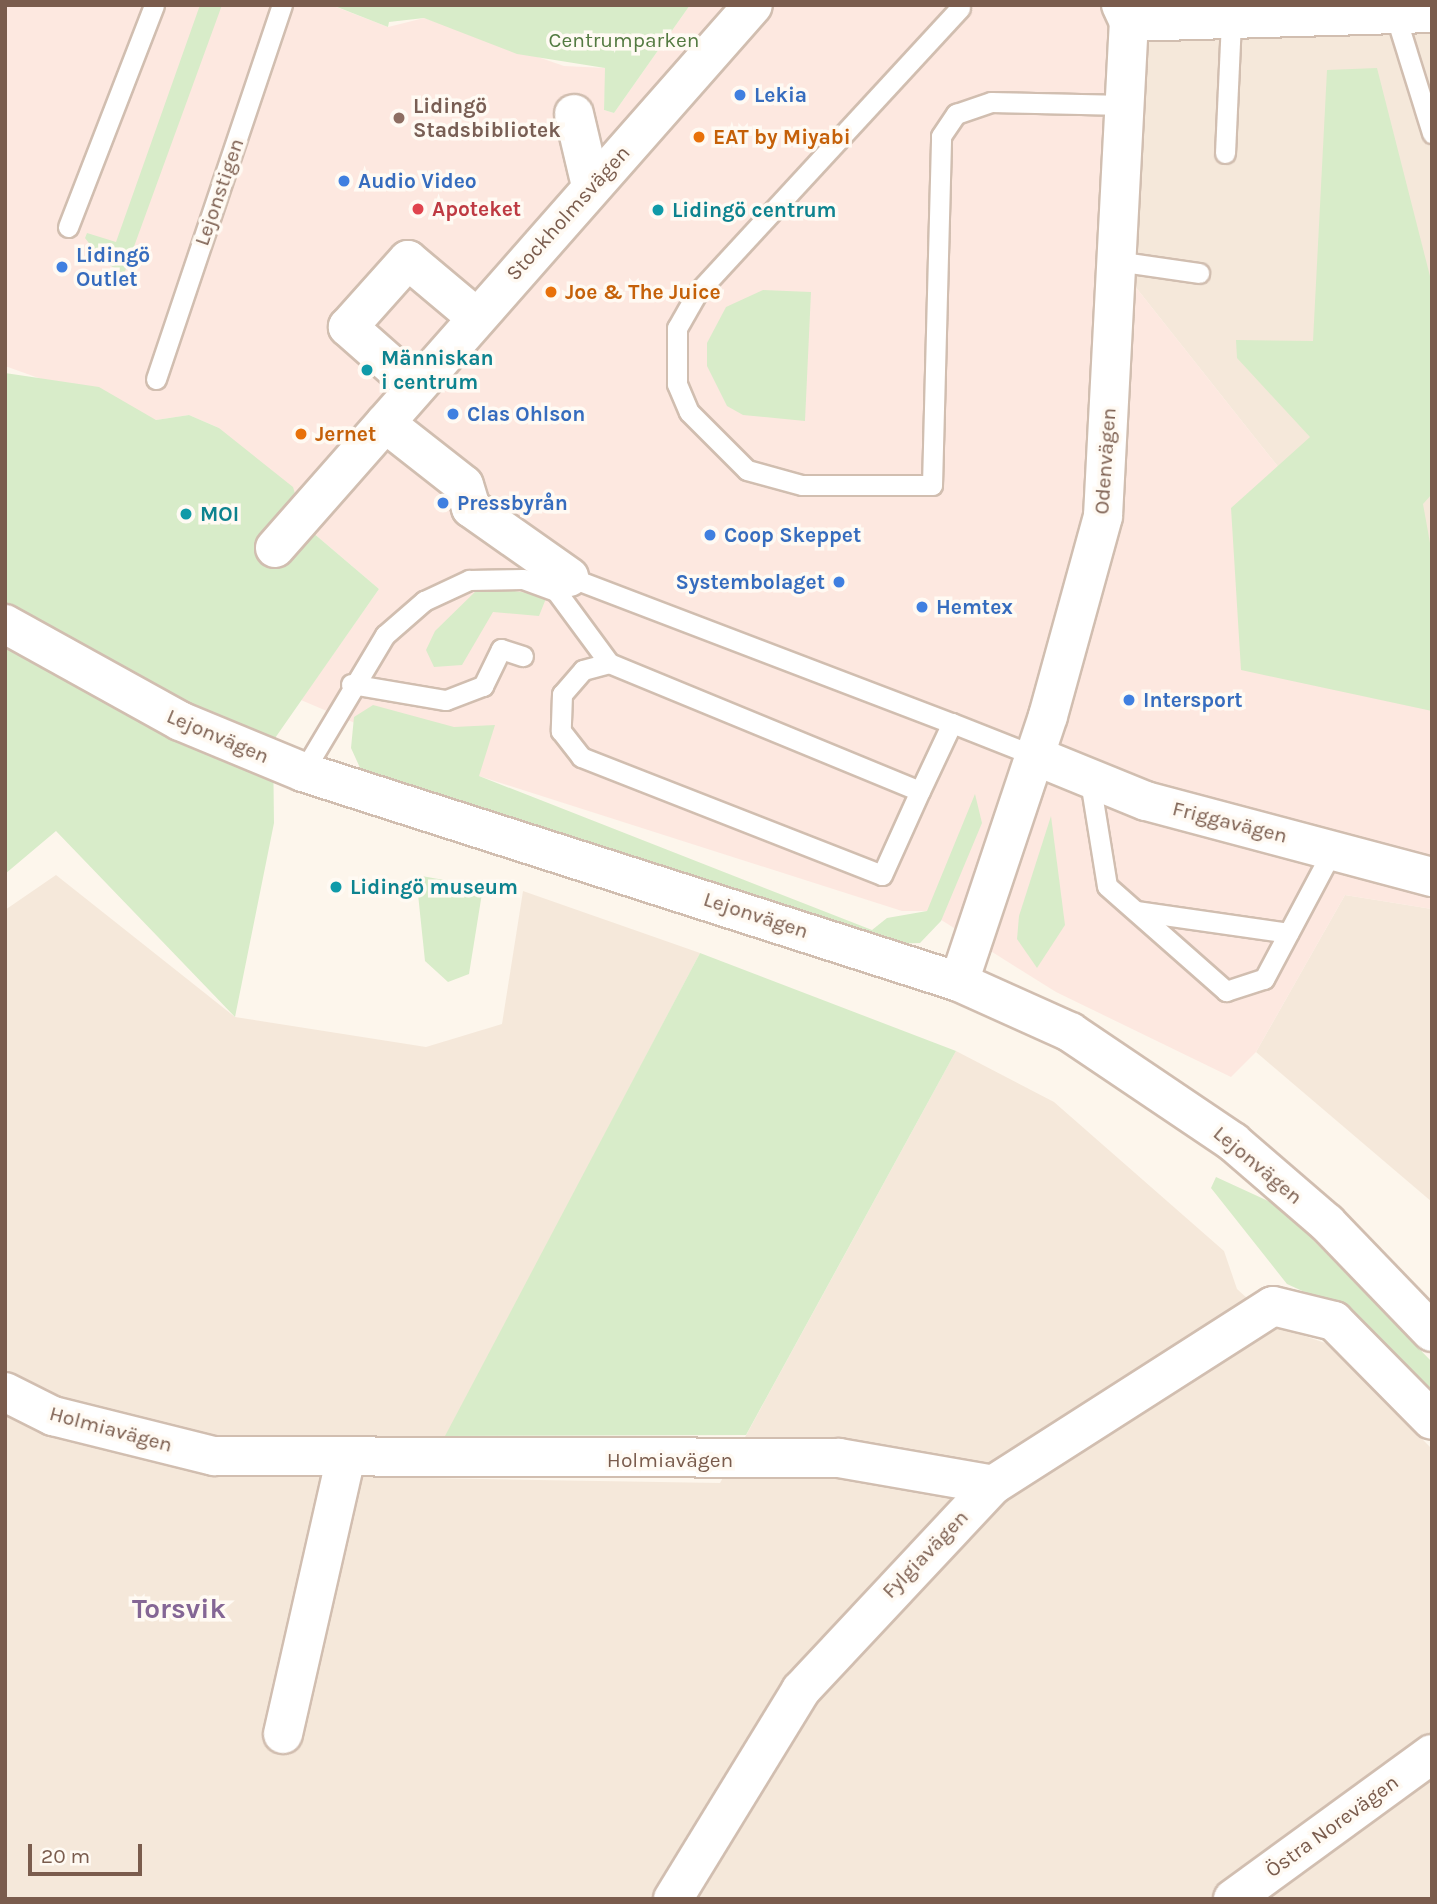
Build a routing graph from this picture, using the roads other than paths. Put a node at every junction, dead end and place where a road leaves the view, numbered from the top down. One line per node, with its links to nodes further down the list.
1 (154, 5): 13 (lane)
2 (282, 5): 17 (lane, Lejonstigen)
3 (753, 5): 12 (street, Stockholmsvägen)
4 (960, 8): 8 (lane)
5 (1125, 13): 7 (street); 8 (street, Odenvägen)
6 (1413, 14): 7 (street); 10 (lane)
7 (1231, 19): 11 (lane)
8 (1125, 105): 14 (street, Odenvägen)
9 (574, 114): 12 (street)
10 (1432, 133)
11 (1225, 153)
12 (591, 186): 16 (street, Stockholmsvägen)
13 (68, 227)
14 (1116, 261): 15 (lane); 27 (street, Odenvägen)
15 (1199, 273)
16 (476, 317): 18 (street, Stockholmsvägen); 18 (street)
17 (156, 379)
18 (416, 387): 19 (street, Stockholmsvägen)
19 (384, 423): 20 (street, Stockholmsvägen); 21 (street)
20 (275, 548)
21 (569, 577): 26 (lane)
22 (13, 629): 28 (street, Lejonvägen)
23 (523, 656): 25 (lane)
24 (609, 663): 25 (lane); 30 (lane); 30 (lane)
25 (351, 684): 28 (lane)
26 (952, 723): 27 (lane); 30 (lane)
27 (1033, 755): 29 (street, Friggavägen); 35 (street, Odenvägen)
28 (303, 772): 35 (street, Lejonvägen)
29 (1090, 781): 31 (street, Friggavägen); 33 (lane)
30 (920, 791)
31 (1333, 849): 32 (street, Friggavägen); 34 (lane)
32 (1432, 877)
33 (1136, 911): 34 (lane); 34 (lane)
34 (1288, 933)
35 (959, 982): 36 (street, Lejonvägen)
36 (1432, 1332)
37 (5, 1392): 39 (street, Holmiavägen)
38 (1432, 1420): 40 (street, Fylgiavägen)
39 (345, 1462): 40 (street, Holmiavägen); 41 (street)
40 (993, 1485): 43 (street, Fylgiavägen)
41 (283, 1734)
42 (1432, 1754): 44 (street, Östra Norevägen)
43 (673, 1899)
44 (1233, 1899)

